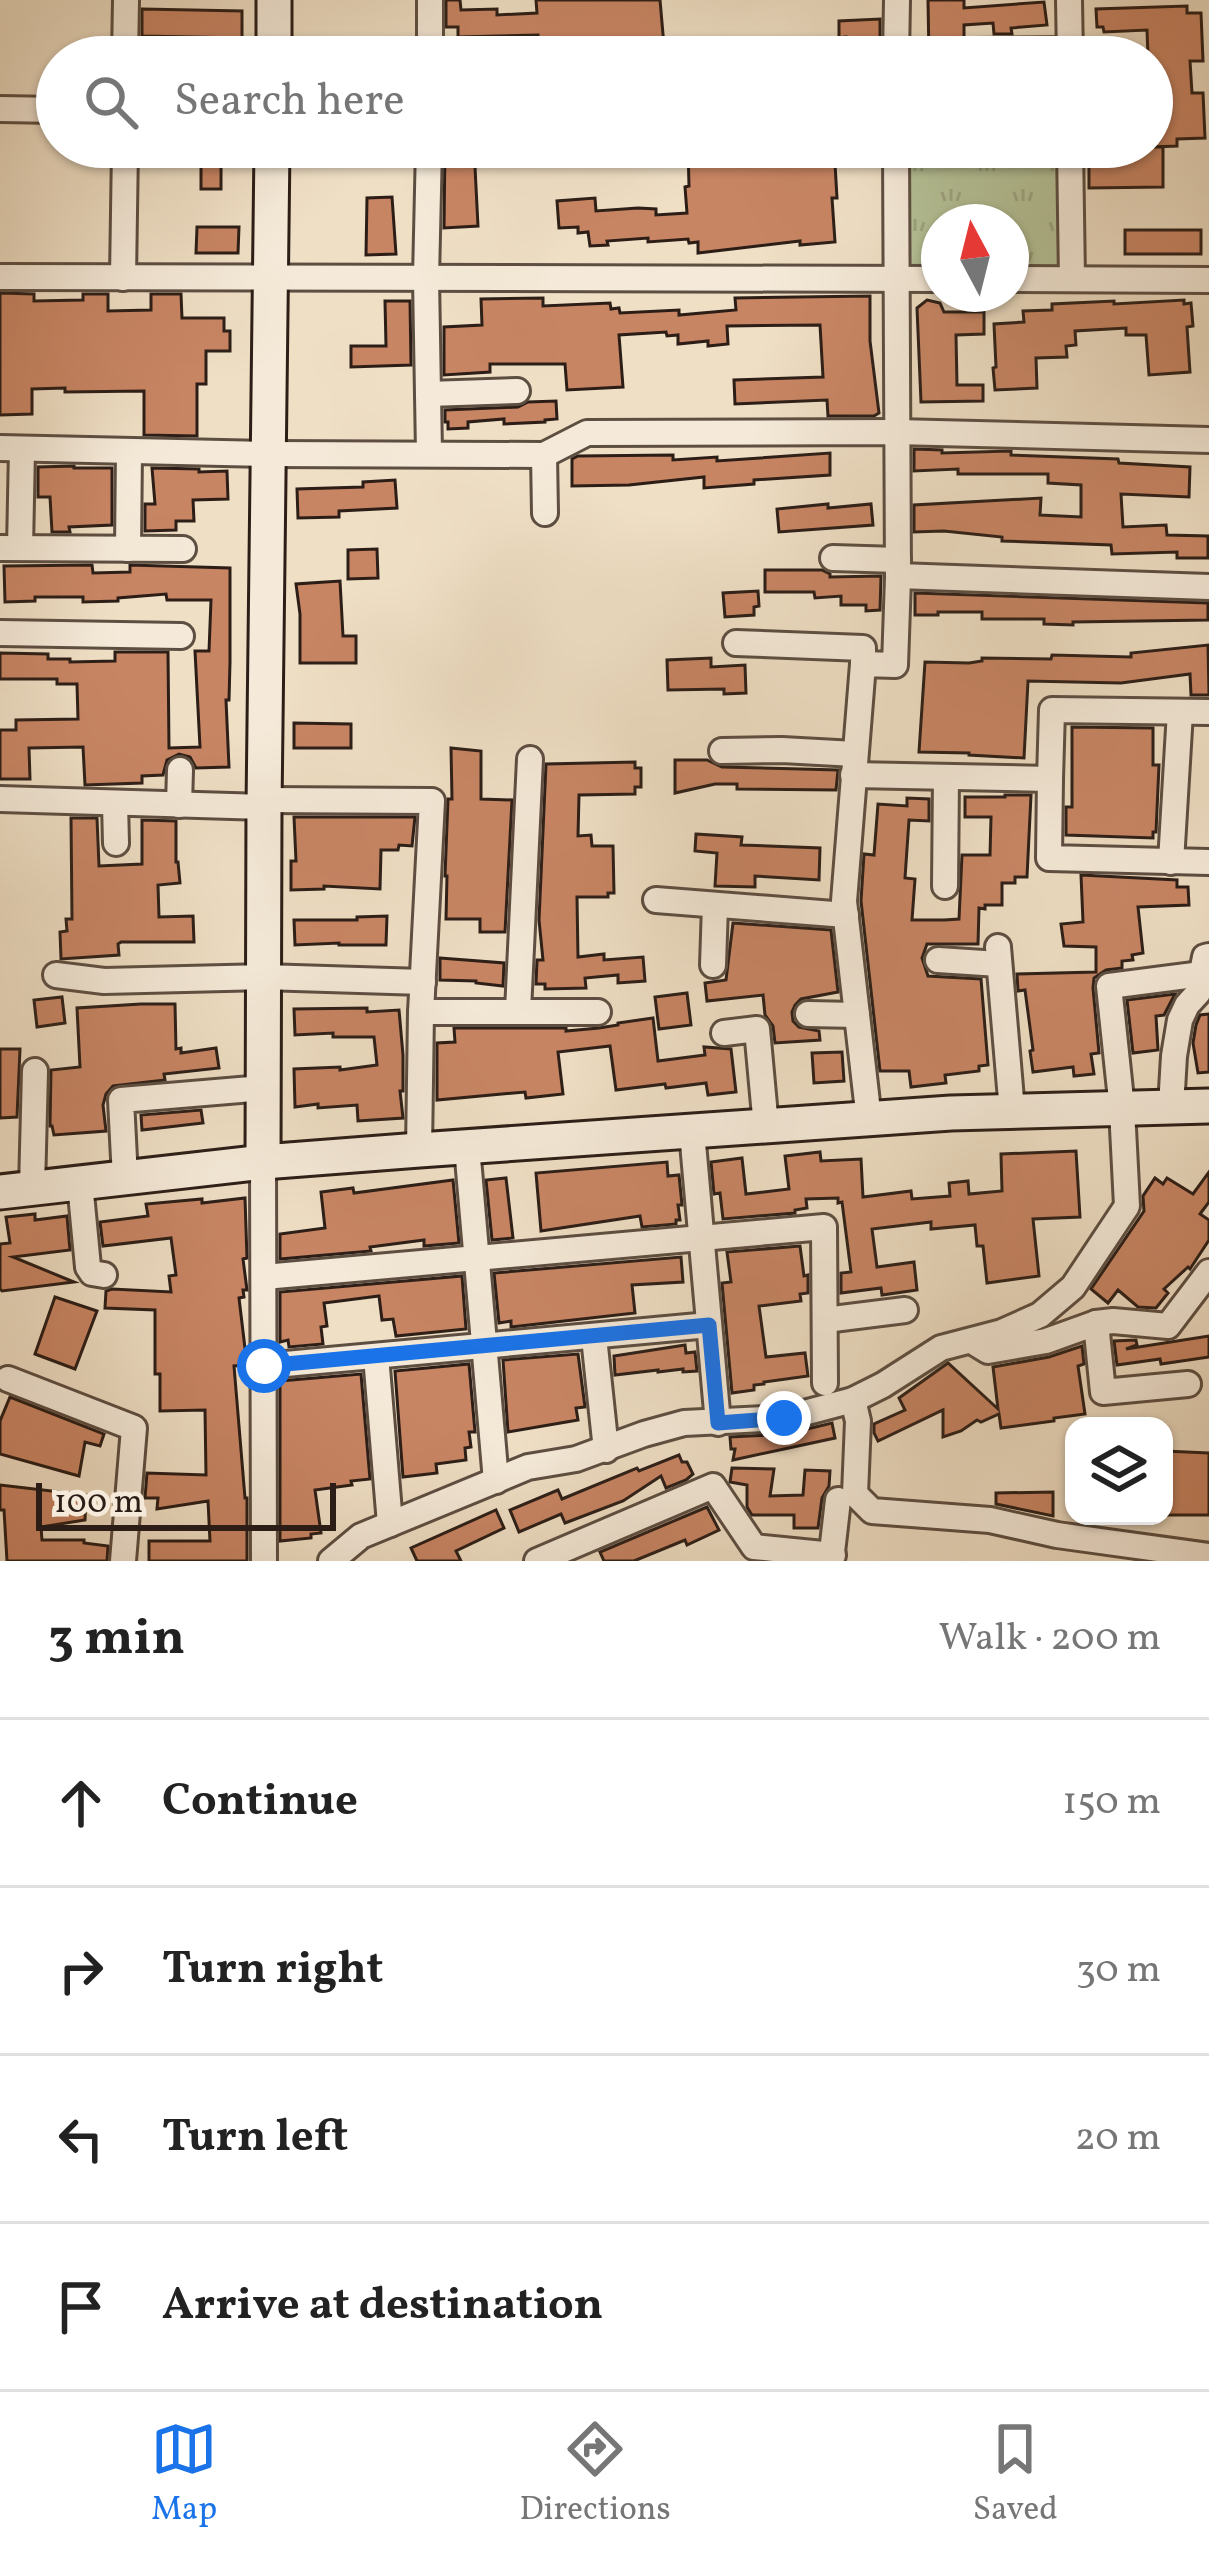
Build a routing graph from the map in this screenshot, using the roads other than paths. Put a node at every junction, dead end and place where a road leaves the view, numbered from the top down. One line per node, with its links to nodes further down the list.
1 (126, 0): 6 (street)
2 (274, 0): 7 (street)
3 (430, 0): 8 (street)
4 (897, 0): 9 (street)
5 (1069, 0): 10 (street)
6 (125, 36)
7 (274, 36)
8 (430, 36)
9 (896, 36)
10 (1070, 36)
11 (0, 109): 12 (street)
12 (36, 110)
13 (124, 168): 19 (street)
14 (272, 168): 20 (street)
15 (429, 168): 21 (street)
16 (896, 168): 22 (street)
17 (1070, 168): 25 (street)
18 (0, 277): 19 (street)
19 (123, 278): 20 (street)
20 (271, 278): 21 (street); 34 (street)
21 (426, 278): 22 (street); 28 (street)
22 (894, 279): 23 (street); 29 (street)
23 (921, 279)
24 (1029, 279): 25 (street)
25 (1072, 279): 26 (street)
26 (1209, 280)
27 (517, 391): 28 (street)
28 (428, 394): 33 (street)
29 (896, 432): 30 (street); 35 (street); 41 (street)
30 (1209, 440)
31 (11, 449): 32 (street); 37 (street)
32 (129, 451): 34 (street); 38 (street)
33 (429, 453): 34 (street); 35 (street)
34 (268, 454): 57 (street)
35 (544, 454): 36 (street)
36 (545, 514)
37 (10, 548): 38 (street)
38 (128, 549): 39 (street)
39 (183, 549)
40 (832, 558): 41 (street)
41 (898, 568): 42 (street); 46 (street)
42 (1209, 586)
43 (0, 633): 44 (street)
44 (181, 636)
45 (736, 643): 46 (street)
46 (862, 664): 51 (street)
47 (1180, 712): 48 (street); 54 (street); 60 (street)
48 (1209, 712)
49 (722, 751): 51 (street)
50 (530, 759): 72 (street)
51 (854, 765): 53 (street); 65 (street)
52 (180, 770): 58 (street)
53 (946, 777): 54 (street); 62 (street)
54 (1050, 779): 60 (street)
55 (0, 799): 56 (street)
56 (115, 803): 58 (street); 59 (street)
57 (264, 804): 58 (street); 70 (street); 71 (street)
58 (179, 805)
59 (116, 843)
60 (1172, 862): 61 (street)
61 (1209, 862)
62 (945, 886)
63 (656, 900): 64 (street)
64 (716, 905): 65 (street); 67 (street)
65 (846, 915): 76 (street)
66 (938, 960): 83 (street)
67 (713, 965)
68 (1206, 965): 81 (street); 82 (street)
69 (56, 975): 70 (street)
70 (263, 977): 71 (street); 79 (street)
71 (423, 982): 73 (street)
72 (518, 1011): 73 (street); 74 (street)
73 (421, 1012): 88 (street)
74 (598, 1012)
75 (808, 1014): 76 (street)
76 (857, 1015): 84 (street)
77 (724, 1034): 85 (street)
78 (35, 1071): 92 (street)
79 (263, 1088): 89 (street); 90 (street)
80 (1209, 1106): 81 (street)
81 (1171, 1107): 82 (street)
82 (1122, 1108): 83 (street); 103 (street)
83 (1012, 1111): 84 (street)
84 (868, 1120): 85 (street)
85 (766, 1126): 86 (street)
86 (692, 1132): 87 (street); 93 (street)
87 (467, 1147): 88 (street); 94 (street)
88 (419, 1150): 89 (street)
89 (263, 1162): 90 (street); 97 (street)
90 (125, 1178): 91 (street)
91 (80, 1183): 92 (street); 96 (street)
92 (16, 1190)
93 (701, 1238): 94 (street); 99 (street); 101 (street)
94 (478, 1258): 97 (street); 104 (street)
95 (1209, 1272): 100 (street)
96 (104, 1275)
97 (263, 1277): 106 (street)
98 (905, 1310): 99 (street)
99 (825, 1320): 108 (street)
100 (1096, 1323): 103 (street); 109 (street)
101 (709, 1325): 102 (street); 111 (street)
102 (594, 1337): 104 (street); 112 (street)
103 (973, 1341): 110 (street)
104 (486, 1346): 105 (street); 113 (street)
105 (376, 1356): 106 (street); 115 (street)
106 (264, 1366): 120 (street)
107 (8, 1379): 119 (street)
108 (825, 1383)
109 (1188, 1384)
110 (853, 1400): 111 (street); 117 (street)
111 (718, 1423): 112 (street)
112 (606, 1450): 113 (street)
113 (496, 1481): 115 (street)
114 (838, 1500): 118 (street)
115 (390, 1524): 121 (street)
116 (748, 1554): 118 (street); 122 (street)
117 (1209, 1556)
118 (832, 1558)
119 (123, 1561)
120 (264, 1561)
121 (331, 1561)
122 (537, 1561)

